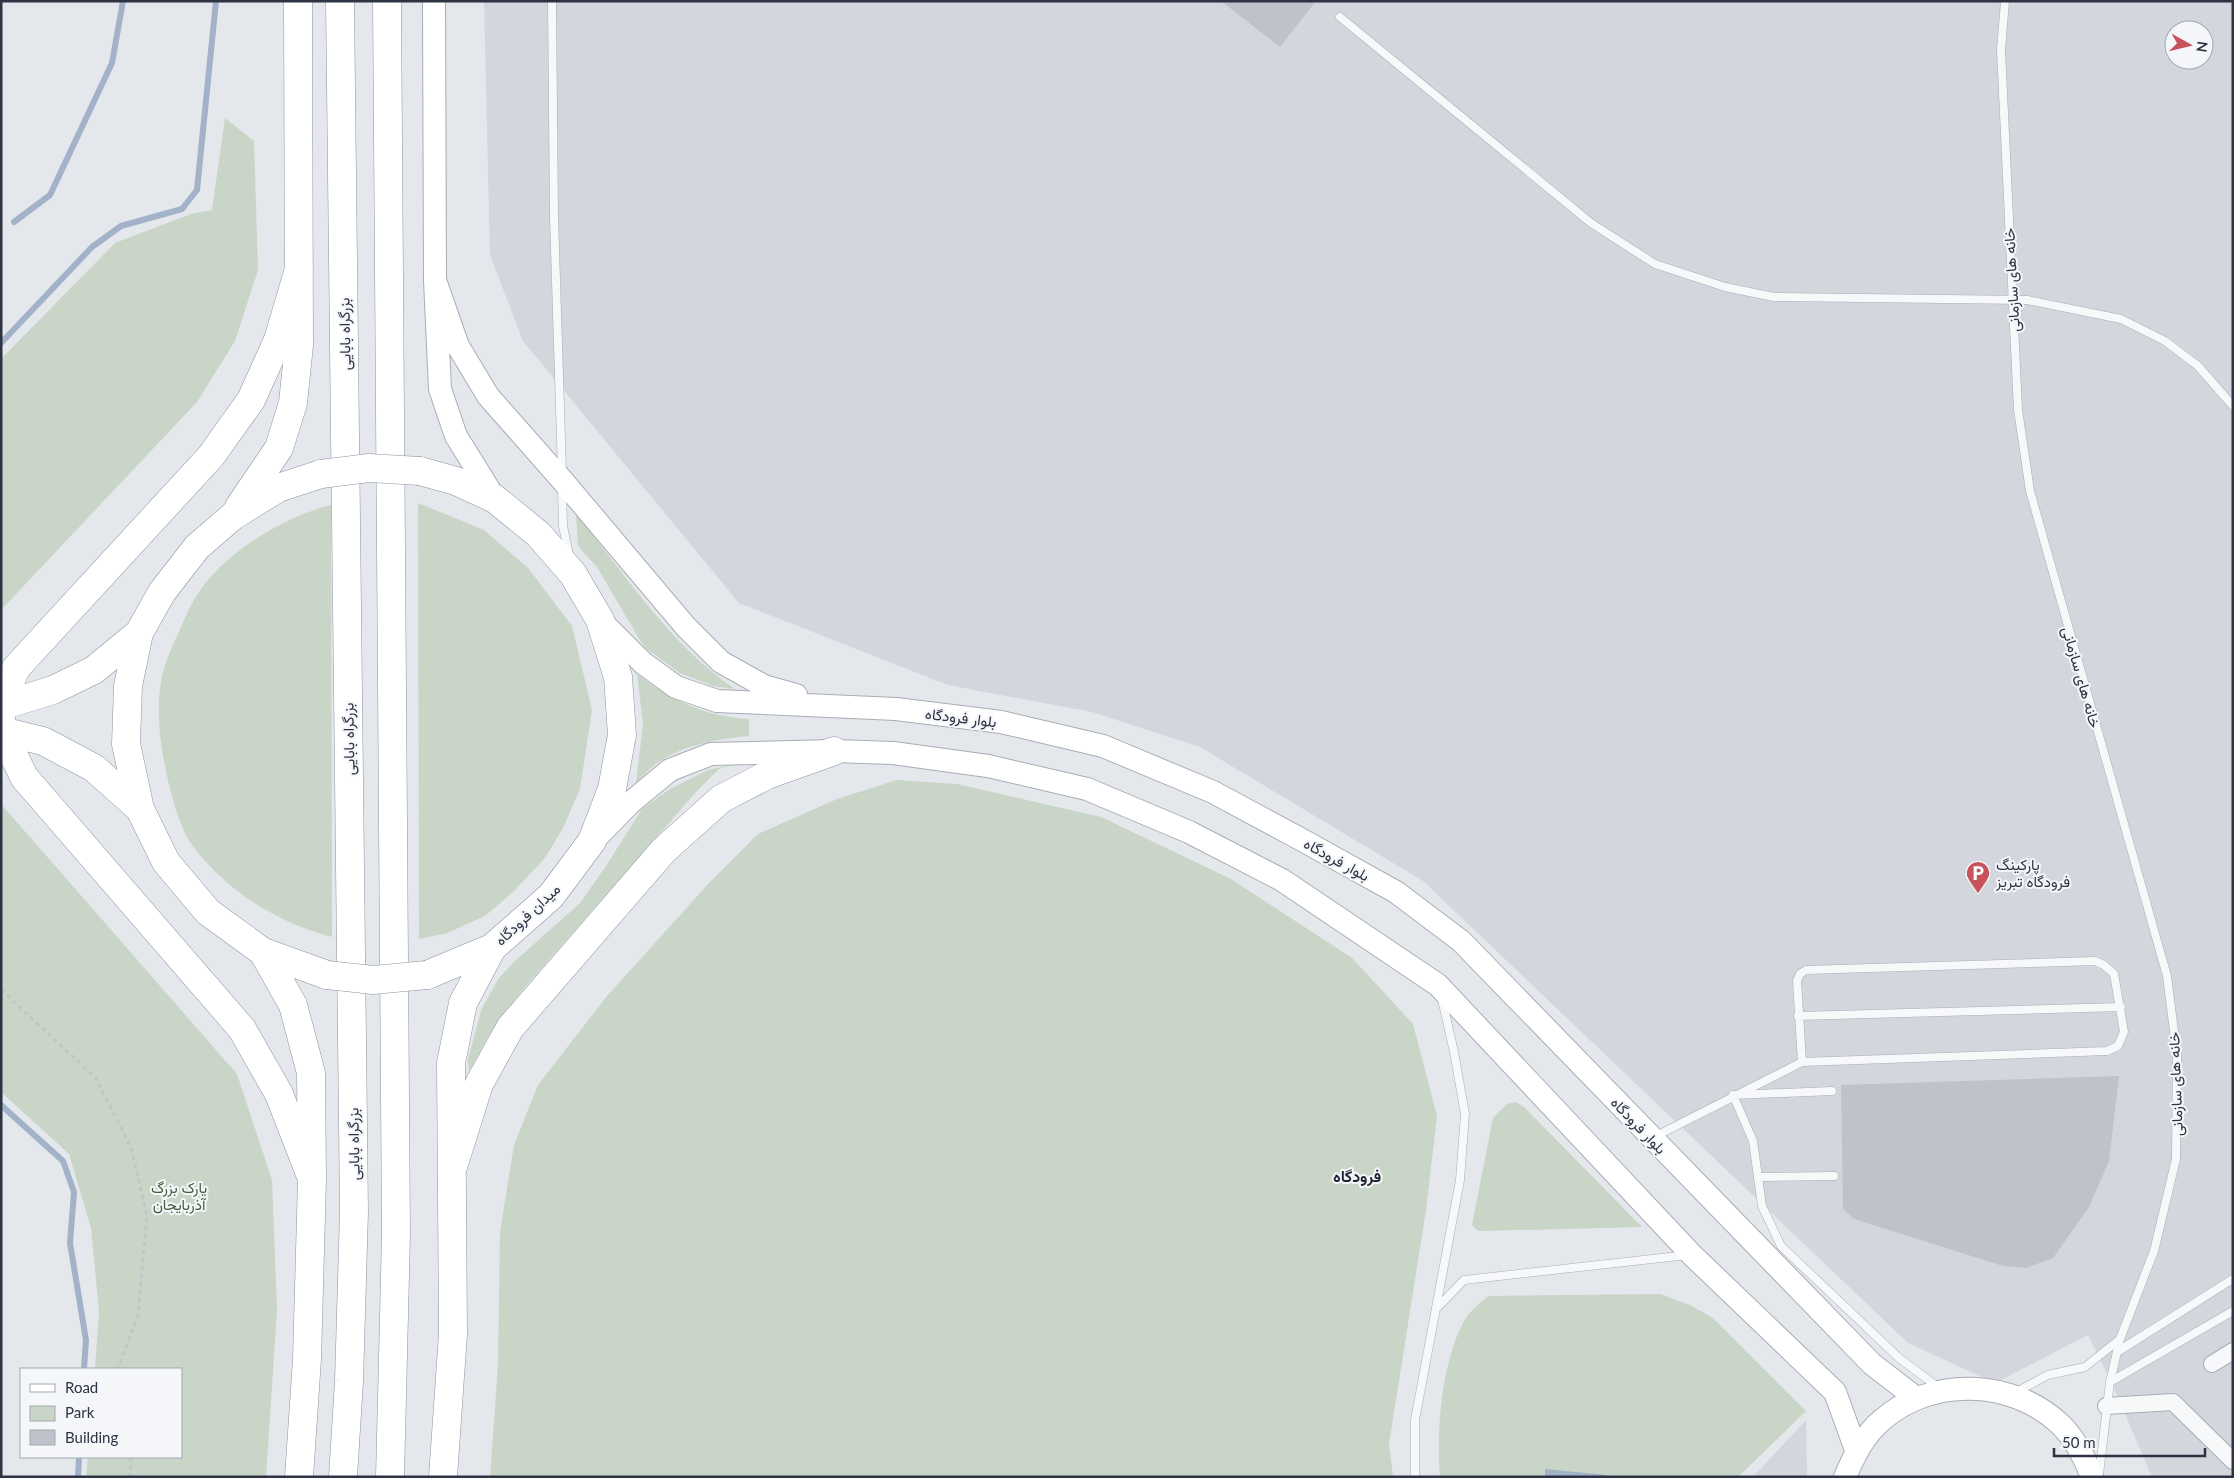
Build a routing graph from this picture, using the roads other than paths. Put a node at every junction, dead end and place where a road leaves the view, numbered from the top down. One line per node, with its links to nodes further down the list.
1 (298, 1): 8 (highway)
2 (340, 1): 56 (highway, بزرگراه بابایی)
3 (387, 1): 57 (highway)
4 (434, 1): 9 (street)
5 (552, 1): 12 (lane)
6 (2005, 1): 10 (lane, خانه های سازمانی)
7 (1340, 16): 10 (lane)
8 (299, 269): 14 (highway); 18 (highway)
9 (434, 280): 12 (street); 13 (street)
10 (2012, 300): 11 (lane); 42 (lane, خانه های سازمانی)
11 (2233, 406)
12 (562, 480): 15 (lane); 19 (street)
13 (495, 499): 14 (highway, میدان فرودگاه, bridge); 15 (highway, میدان فرودگاه)
14 (233, 516): 17 (highway)
15 (573, 574): 16 (highway, میدان فرودگاه)
16 (600, 620): 19 (street, بلوار فرودگاه); 24 (highway, میدان فرودگاه)
17 (139, 633): 18 (highway); 23 (highway)
18 (1, 705)
19 (840, 706): 33 (street, بلوار فرودگاه)
20 (1, 718): 21 (highway)
21 (2, 730): 23 (highway); 37 (highway)
22 (834, 751): 24 (street); 27 (street); 34 (highway)
23 (140, 809): 26 (highway)
24 (592, 841): 25 (highway, میدان فرودگاه)
25 (492, 948): 26 (highway, میدان فرودگاه, bridge); 34 (highway)
26 (263, 952): 37 (highway)
27 (1438, 985): 38 (street); 40 (lane)
28 (2121, 1007): 29 (lane); 29 (lane); 30 (lane)
29 (1798, 1016): 30 (lane)
30 (1802, 1062): 32 (lane)
31 (1832, 1091): 32 (lane)
32 (1733, 1096): 33 (lane); 36 (lane)
33 (1652, 1138): 49 (street, بلوار فرودگاه)
34 (452, 1170): 58 (highway)
35 (1834, 1176): 36 (lane)
36 (1758, 1178): 47 (lane)
37 (312, 1179): 51 (highway)
38 (1692, 1255): 40 (lane); 52 (street)
39 (2233, 1279): 44 (lane)
40 (1436, 1309): 59 (lane)
41 (2233, 1311): 46 (lane)
42 (2120, 1339): 44 (lane, خانه های سازمانی); 48 (lane)
43 (2233, 1351): 45 (street)
44 (2117, 1352): 46 (lane, خانه های سازمانی)
45 (2212, 1364)
46 (2110, 1382): 50 (lane, خانه های سازمانی)
47 (1942, 1391): 48 (street); 49 (street)
48 (2010, 1396): 61 (street)
49 (1916, 1398): 52 (street)
50 (2106, 1406): 53 (street); 62 (lane, خانه های سازمانی)
51 (301, 1447): 54 (highway); 55 (highway)
52 (1856, 1450): 60 (street)
53 (2233, 1462)
54 (290, 1477)
55 (299, 1477)
56 (343, 1477)
57 (390, 1477)
58 (442, 1477)
59 (1415, 1477)
60 (1845, 1477)
61 (2092, 1477)
62 (2099, 1477)

